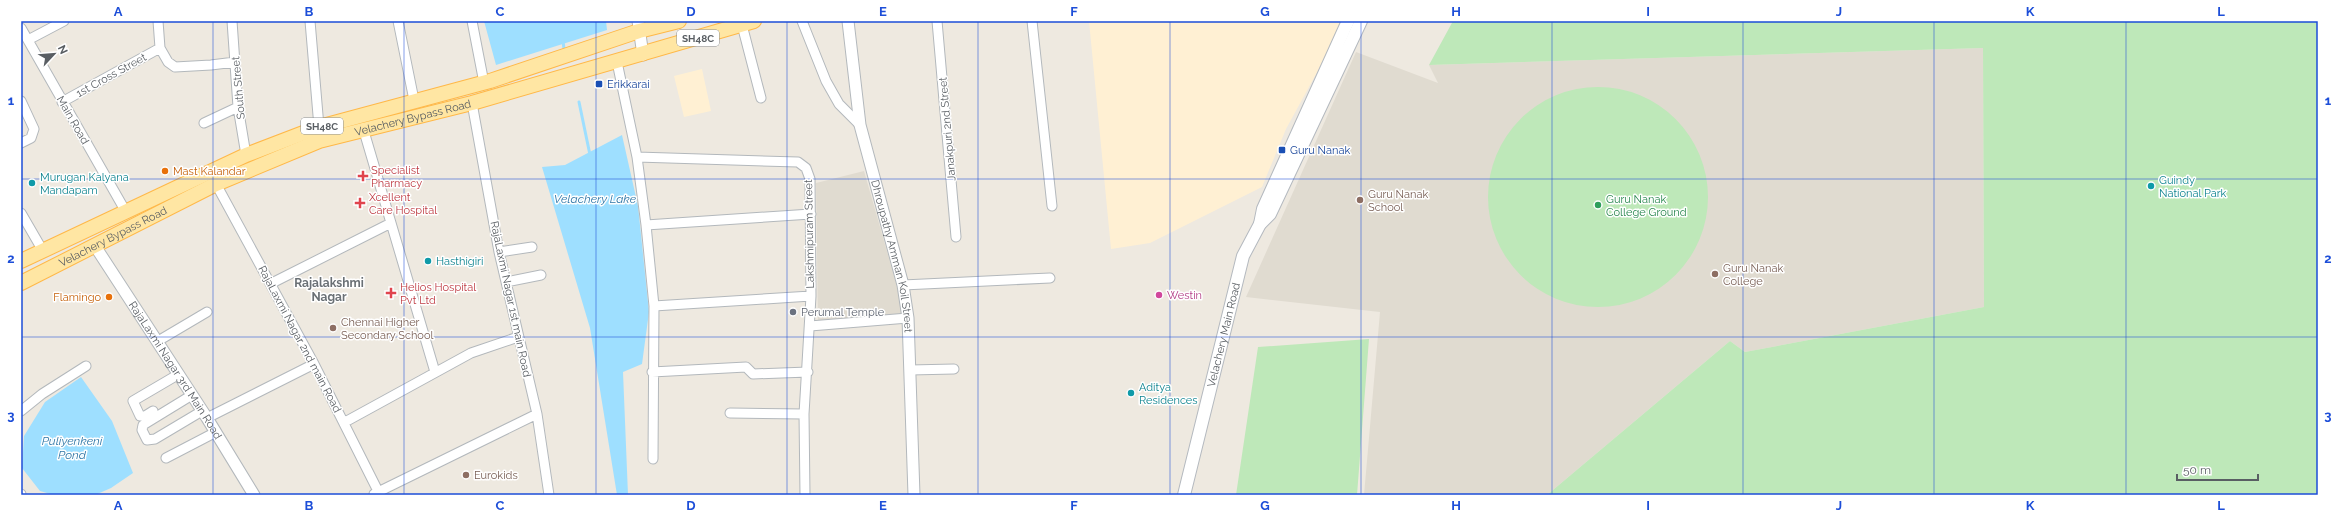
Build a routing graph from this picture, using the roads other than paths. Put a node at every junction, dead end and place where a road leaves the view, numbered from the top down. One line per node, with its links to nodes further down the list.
1 (64, 21): 17 (street)
2 (158, 21): 18 (street)
3 (232, 21): 20 (street, South Street)
4 (310, 21): 31 (street)
5 (398, 21): 24 (street)
6 (472, 21): 22 (street)
7 (679, 21): 15 (main road, Velachery Bypass Road / SH48C)
8 (802, 21): 30 (street)
9 (848, 21): 30 (street, Dhroupathy Amman Koil Street)
10 (937, 21): 44 (street, Janakpuri 2nd Street)
11 (1032, 21): 37 (street)
12 (1348, 21): 42 (main road, Velachery Main Road)
13 (1361, 21): 42 (main road, Velachery Main Road)
14 (748, 23): 19 (main road, Velachery Bypass Road / SH48C); 23 (street)
15 (638, 26): 19 (street); 22 (main road, Velachery Bypass Road / SH48C)
16 (21, 28): 17 (street, Main Road)
17 (28, 40): 26 (street, Main Road)
18 (160, 48): 20 (street); 26 (street, 1st Cross Street)
19 (642, 55): 21 (main road, Velachery Bypass Road / SH48C)
20 (235, 62): 28 (street, South Street)
21 (617, 62): 27 (main road, Velachery Bypass Road / SH48C); 35 (street)
22 (484, 83): 24 (main road, Velachery Bypass Road / SH48C)
23 (761, 98)
24 (414, 100): 31 (main road, Velachery Bypass Road / SH48C)
25 (21, 101): 33 (street)
26 (62, 102): 38 (street, Main Road)
27 (472, 103): 32 (main road, Velachery Bypass Road / SH48C); 48 (street, RajaLaxmi Nagar 1st main Road)
28 (238, 107): 29 (street); 34 (street, South Street)
29 (204, 122)
30 (860, 125): 55 (street, Dhroupathy Amman Koil Street)
31 (319, 127): 34 (main road, Velachery Bypass Road / SH48C)
32 (364, 128): 36 (main road, Velachery Bypass Road / SH48C); 41 (street)
33 (21, 143)
34 (246, 155): 38 (main road, Velachery Bypass Road / SH48C)
35 (637, 158): 40 (street, Lakshmipuram Street); 43 (street)
36 (216, 184): 45 (main road, Velachery Bypass Road / SH48C); 54 (street, RajaLaxmi Nagar 2nd main Road)
37 (1052, 206)
38 (126, 212): 47 (main road, Velachery Bypass Road / SH48C)
39 (21, 213): 47 (street)
40 (811, 214): 43 (street); 56 (street, Lakshmipuram Street)
41 (391, 223): 54 (street); 67 (street)
42 (1260, 224): 86 (main road, Velachery Main Road)
43 (646, 225): 57 (street)
44 (956, 237)
45 (94, 246): 53 (main road, Velachery Bypass Road / SH48C); 62 (street, RajaLaxmi Nagar 3rd Main Road)
46 (532, 246): 48 (street)
47 (43, 251): 49 (main road, Velachery Bypass Road / SH48C)
48 (499, 252): 52 (street, RajaLaxmi Nagar 1st main Road)
49 (21, 261)
50 (541, 275): 52 (street)
51 (1050, 278): 55 (street)
52 (506, 282): 61 (street, RajaLaxmi Nagar 1st main Road)
53 (21, 283)
54 (272, 283): 63 (street, RajaLaxmi Nagar 2nd main Road)
55 (903, 285): 59 (street, Dhroupathy Amman Koil Street)
56 (811, 296): 57 (street); 60 (street, Lakshmipuram Street)
57 (654, 306): 68 (street)
58 (207, 312): 62 (street)
59 (908, 318): 60 (street); 66 (street, Dhroupathy Amman Koil Street)
60 (810, 326): 69 (street, Lakshmipuram Street)
61 (518, 337): 67 (street); 75 (street, RajaLaxmi Nagar 1st main Road)
62 (158, 341): 70 (street, RajaLaxmi Nagar 3rd Main Road)
63 (314, 364): 74 (street); 77 (street, RajaLaxmi Nagar 2nd main Road)
64 (86, 366): 72 (street)
65 (954, 369): 66 (street)
66 (910, 370): 85 (street, Dhroupathy Amman Koil Street)
67 (435, 372): 77 (street)
68 (652, 372): 69 (street); 80 (street)
69 (808, 372): 76 (street, Lakshmipuram Street)
70 (179, 374): 71 (street, RajaLaxmi Nagar 3rd Main Road); 71 (street)
71 (191, 392): 74 (street, RajaLaxmi Nagar 3rd Main Road); 74 (street)
72 (21, 411)
73 (730, 413): 76 (street)
74 (205, 414): 78 (street, RajaLaxmi Nagar 3rd Main Road)
75 (538, 414): 81 (street); 83 (street, RajaLaxmi Nagar 1st main Road)
76 (804, 414): 84 (street, Lakshmipuram Street)
77 (345, 422): 81 (street, RajaLaxmi Nagar 2nd main Road)
78 (216, 432): 79 (street); 82 (street, RajaLaxmi Nagar 3rd Main Road)
79 (166, 458)
80 (653, 459)
81 (377, 494)
82 (254, 495)
83 (549, 495)
84 (805, 495)
85 (914, 495)
86 (1184, 495)

